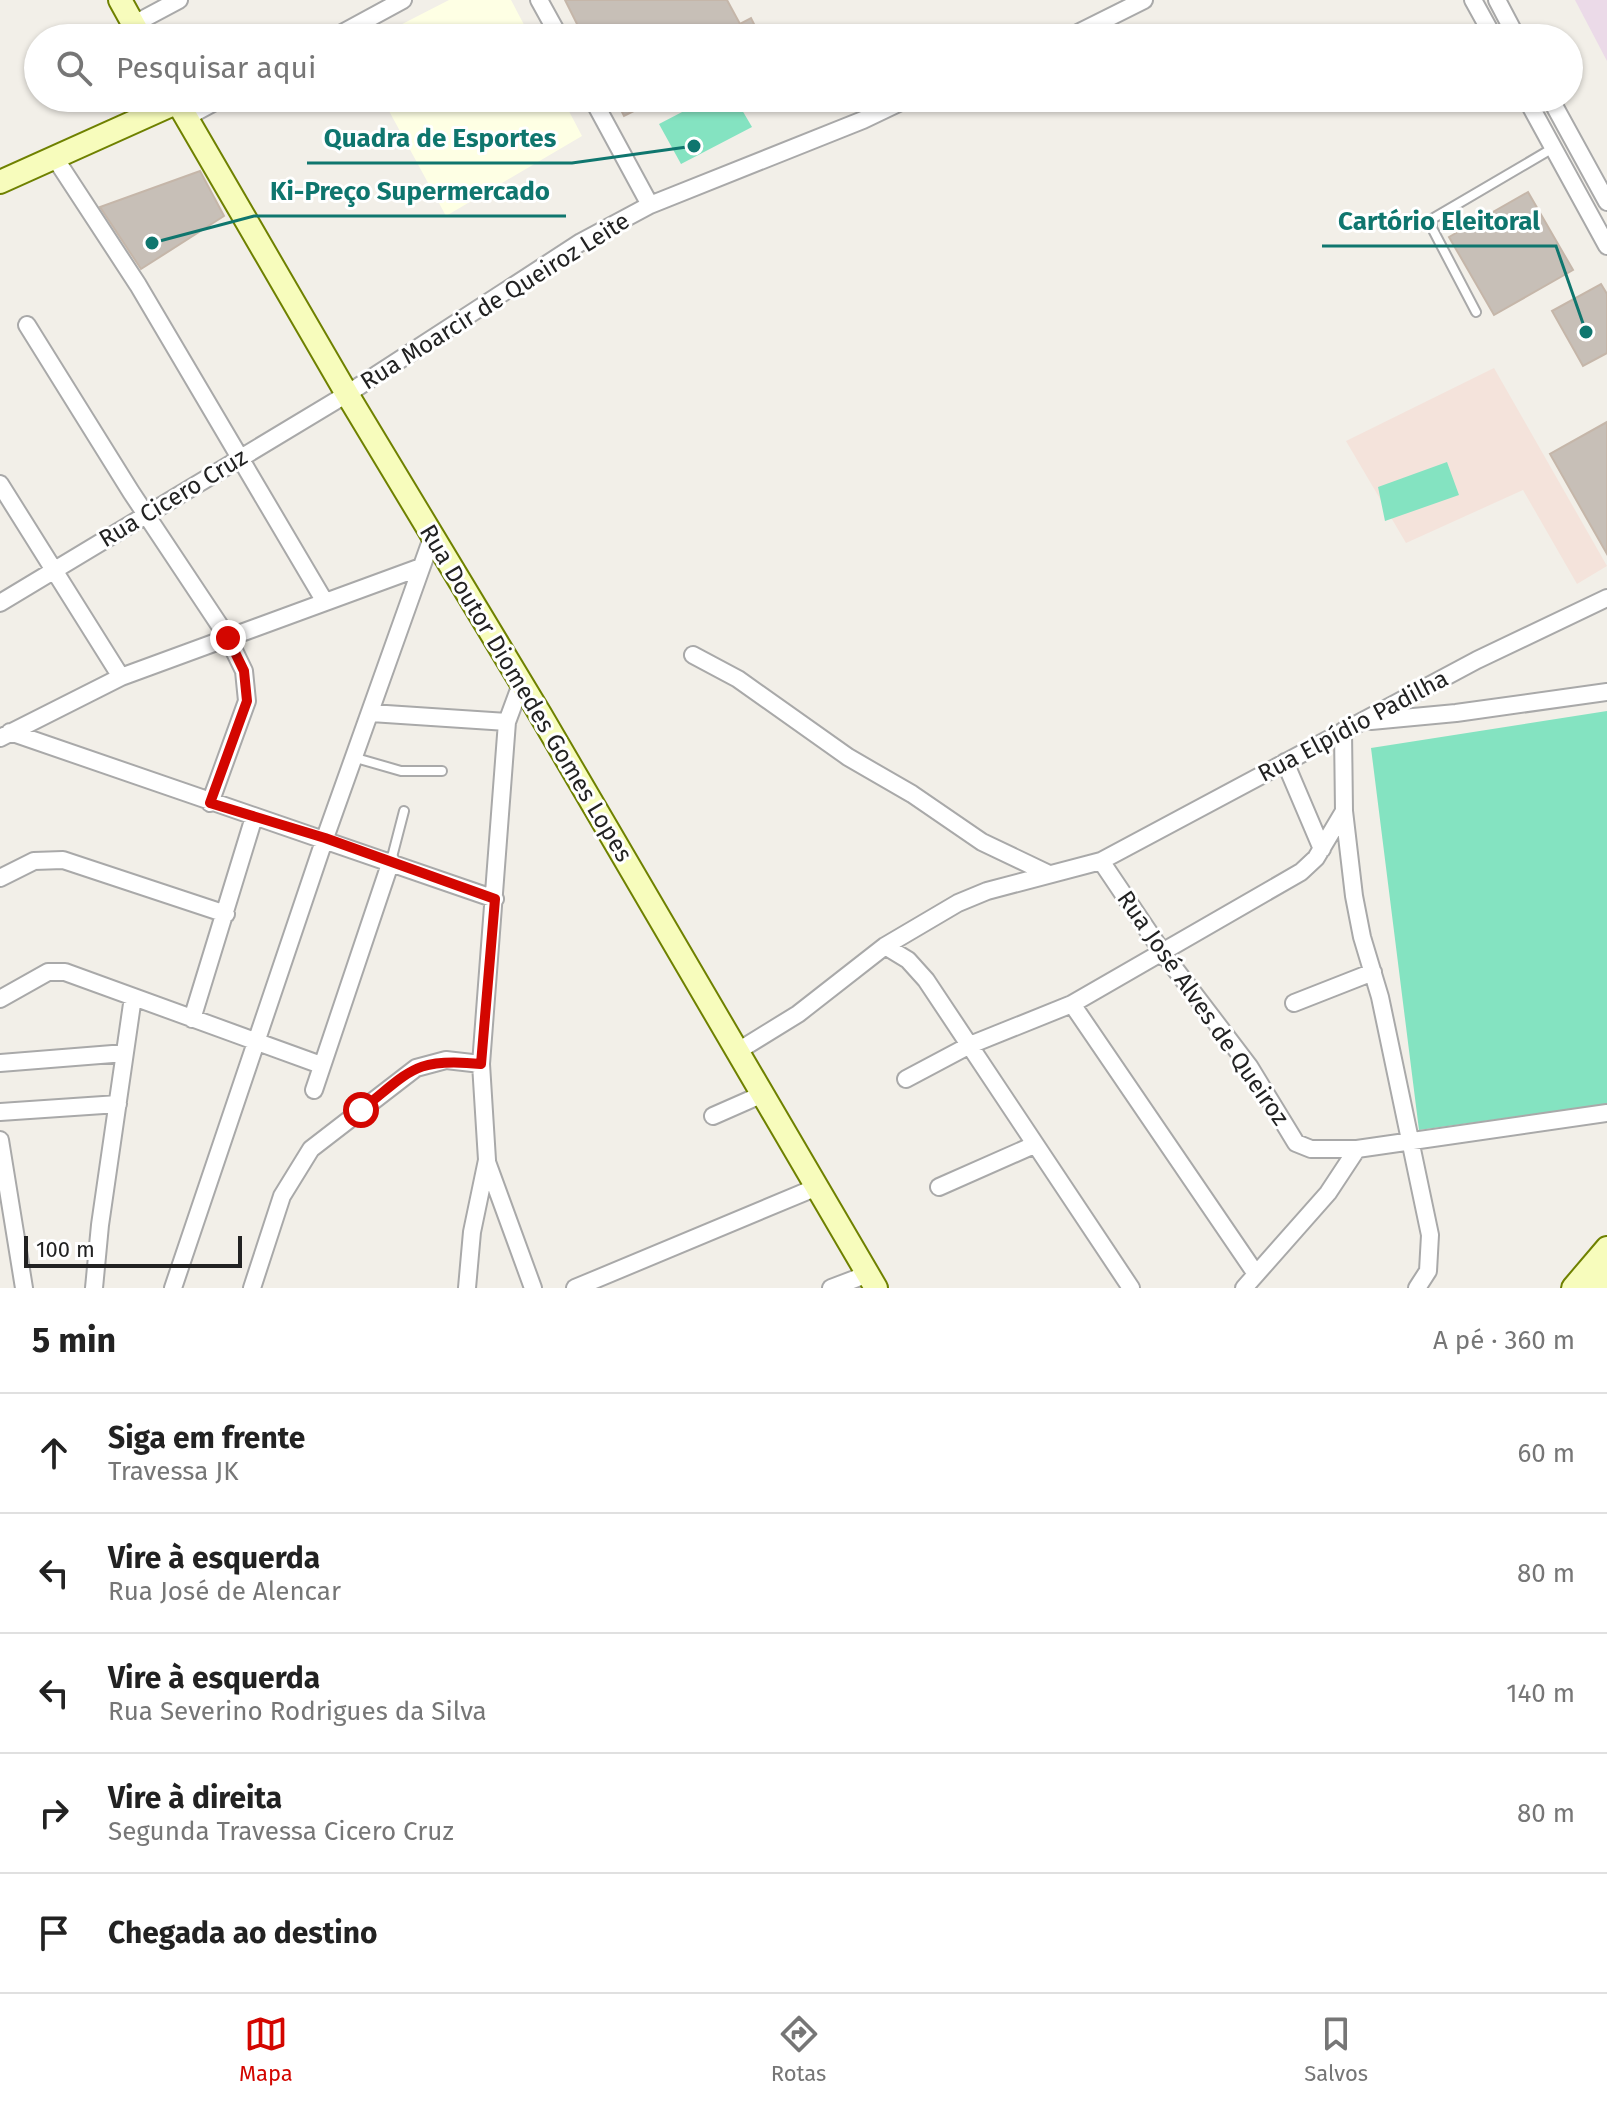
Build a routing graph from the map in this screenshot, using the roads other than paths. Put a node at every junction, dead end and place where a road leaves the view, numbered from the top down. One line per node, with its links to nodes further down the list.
1 (120, 0): 8 (street)
2 (179, 0): 9 (street)
3 (403, 0): 10 (street)
4 (539, 0): 11 (street)
5 (1144, 0): 12 (street)
6 (1473, 0): 13 (street)
7 (1497, 0): 14 (street)
8 (134, 24)
9 (147, 24)
10 (359, 24)
11 (552, 24)
12 (1096, 24)
13 (1486, 24)
14 (1510, 24)
15 (166, 112): 22 (street)
16 (183, 112): 29 (street, Rua Doutor Diomedes Gomes Lopes)
17 (600, 112): 25 (street)
18 (880, 112): 25 (street, Rua Moarcir de Queiroz Leite)
19 (1534, 112): 21 (street)
20 (1558, 112): 24 (street)
21 (1554, 148): 26 (street); 27 (lane)
22 (55, 158): 23 (street); 30 (street)
23 (0, 182)
24 (1607, 202)
25 (650, 205): 29 (street, Rua Moarcir de Queiroz Leite)
26 (1607, 246)
27 (1476, 312)
28 (27, 325): 32 (street)
29 (347, 394): 30 (street, Rua Cicero Cruz); 33 (street, Rua Doutor Diomedes Gomes Lopes)
30 (240, 458): 32 (street, Rua Cicero Cruz); 37 (street)
31 (0, 484): 35 (street)
32 (146, 514): 35 (street, Rua Cicero Cruz); 39 (street)
33 (433, 535): 34 (street); 42 (street, Rua Doutor Diomedes Gomes Lopes)
34 (421, 567): 37 (street); 44 (street)
35 (54, 570): 38 (street, Rua Cicero Cruz); 41 (street)
36 (1607, 598): 45 (street, Rua Elpídio Padilha)
37 (325, 602): 39 (street)
38 (0, 603)
39 (228, 638): 41 (street); 52 (street)
40 (693, 655): 60 (street)
41 (121, 677): 48 (street)
42 (521, 684): 46 (street); 74 (street, Rua Doutor Diomedes Gomes Lopes)
43 (1607, 692): 45 (street)
44 (371, 713): 46 (street); 49 (street)
45 (1361, 721): 47 (street, Rua Elpídio Padilha)
46 (507, 722): 62 (street)
47 (1343, 731): 50 (street, Rua Elpídio Padilha); 54 (street)
48 (5, 735): 52 (street)
49 (356, 758): 51 (lane); 56 (street)
50 (1285, 762): 57 (street); 59 (street, Rua Elpídio Padilha)
51 (442, 771)
52 (210, 803): 55 (street)
53 (404, 811): 58 (lane)
54 (1344, 811): 57 (street); 66 (street)
55 (254, 817): 56 (street); 63 (street)
56 (325, 838): 58 (street); 72 (street)
57 (1322, 849): 65 (street)
58 (391, 861): 62 (street); 78 (street)
59 (1101, 861): 60 (street, Rua Elpídio Padilha); 65 (street, Rua José Alves de Queiroz)
60 (1049, 874): 64 (street, Rua Elpídio Padilha)
61 (0, 878): 63 (street)
62 (495, 899): 77 (street)
63 (226, 914): 71 (street)
64 (885, 946): 73 (street); 74 (street, Rua Elpídio Padilha)
65 (1163, 953): 70 (street); 89 (street, Rua José Alves de Queiroz)
66 (1373, 972): 69 (street); 87 (street)
67 (133, 997): 68 (street); 71 (street); 75 (street)
68 (0, 999)
69 (1294, 1003)
70 (1072, 1004): 73 (street); 94 (street)
71 (192, 1019): 72 (street)
72 (257, 1041): 78 (street); 100 (street)
73 (970, 1045): 79 (street); 88 (street)
74 (738, 1051): 81 (street, Rua Doutor Diomedes Gomes Lopes)
75 (125, 1053): 76 (street); 82 (street)
76 (0, 1063)
77 (481, 1064): 90 (street); 101 (street)
78 (321, 1065): 80 (street)
79 (906, 1079)
80 (314, 1090)
81 (763, 1094): 85 (street); 91 (street, Rua Doutor Diomedes Gomes Lopes)
82 (118, 1104): 83 (street); 99 (street)
83 (0, 1112)
84 (1607, 1113): 87 (street, Rua José Alves de Queiroz)
85 (713, 1116)
86 (0, 1140): 98 (street)
87 (1410, 1142): 89 (street, Rua José Alves de Queiroz); 97 (street)
88 (1034, 1145): 92 (street); 106 (street)
89 (1357, 1149): 94 (street)
90 (487, 1160): 102 (street); 103 (street)
91 (817, 1187): 96 (street, Rua Doutor Diomedes Gomes Lopes); 104 (street)
92 (939, 1187)
93 (1607, 1248): 108 (street)
94 (1256, 1274): 107 (street)
95 (1607, 1274): 109 (street)
96 (872, 1281): 105 (street)
97 (1421, 1287)
98 (24, 1288)
99 (94, 1288)
100 (173, 1288)
101 (252, 1288)
102 (467, 1288)
103 (533, 1288)
104 (575, 1288)
105 (831, 1288)
106 (1131, 1288)
107 (1244, 1288)
108 (1573, 1288)
109 (1596, 1288)

